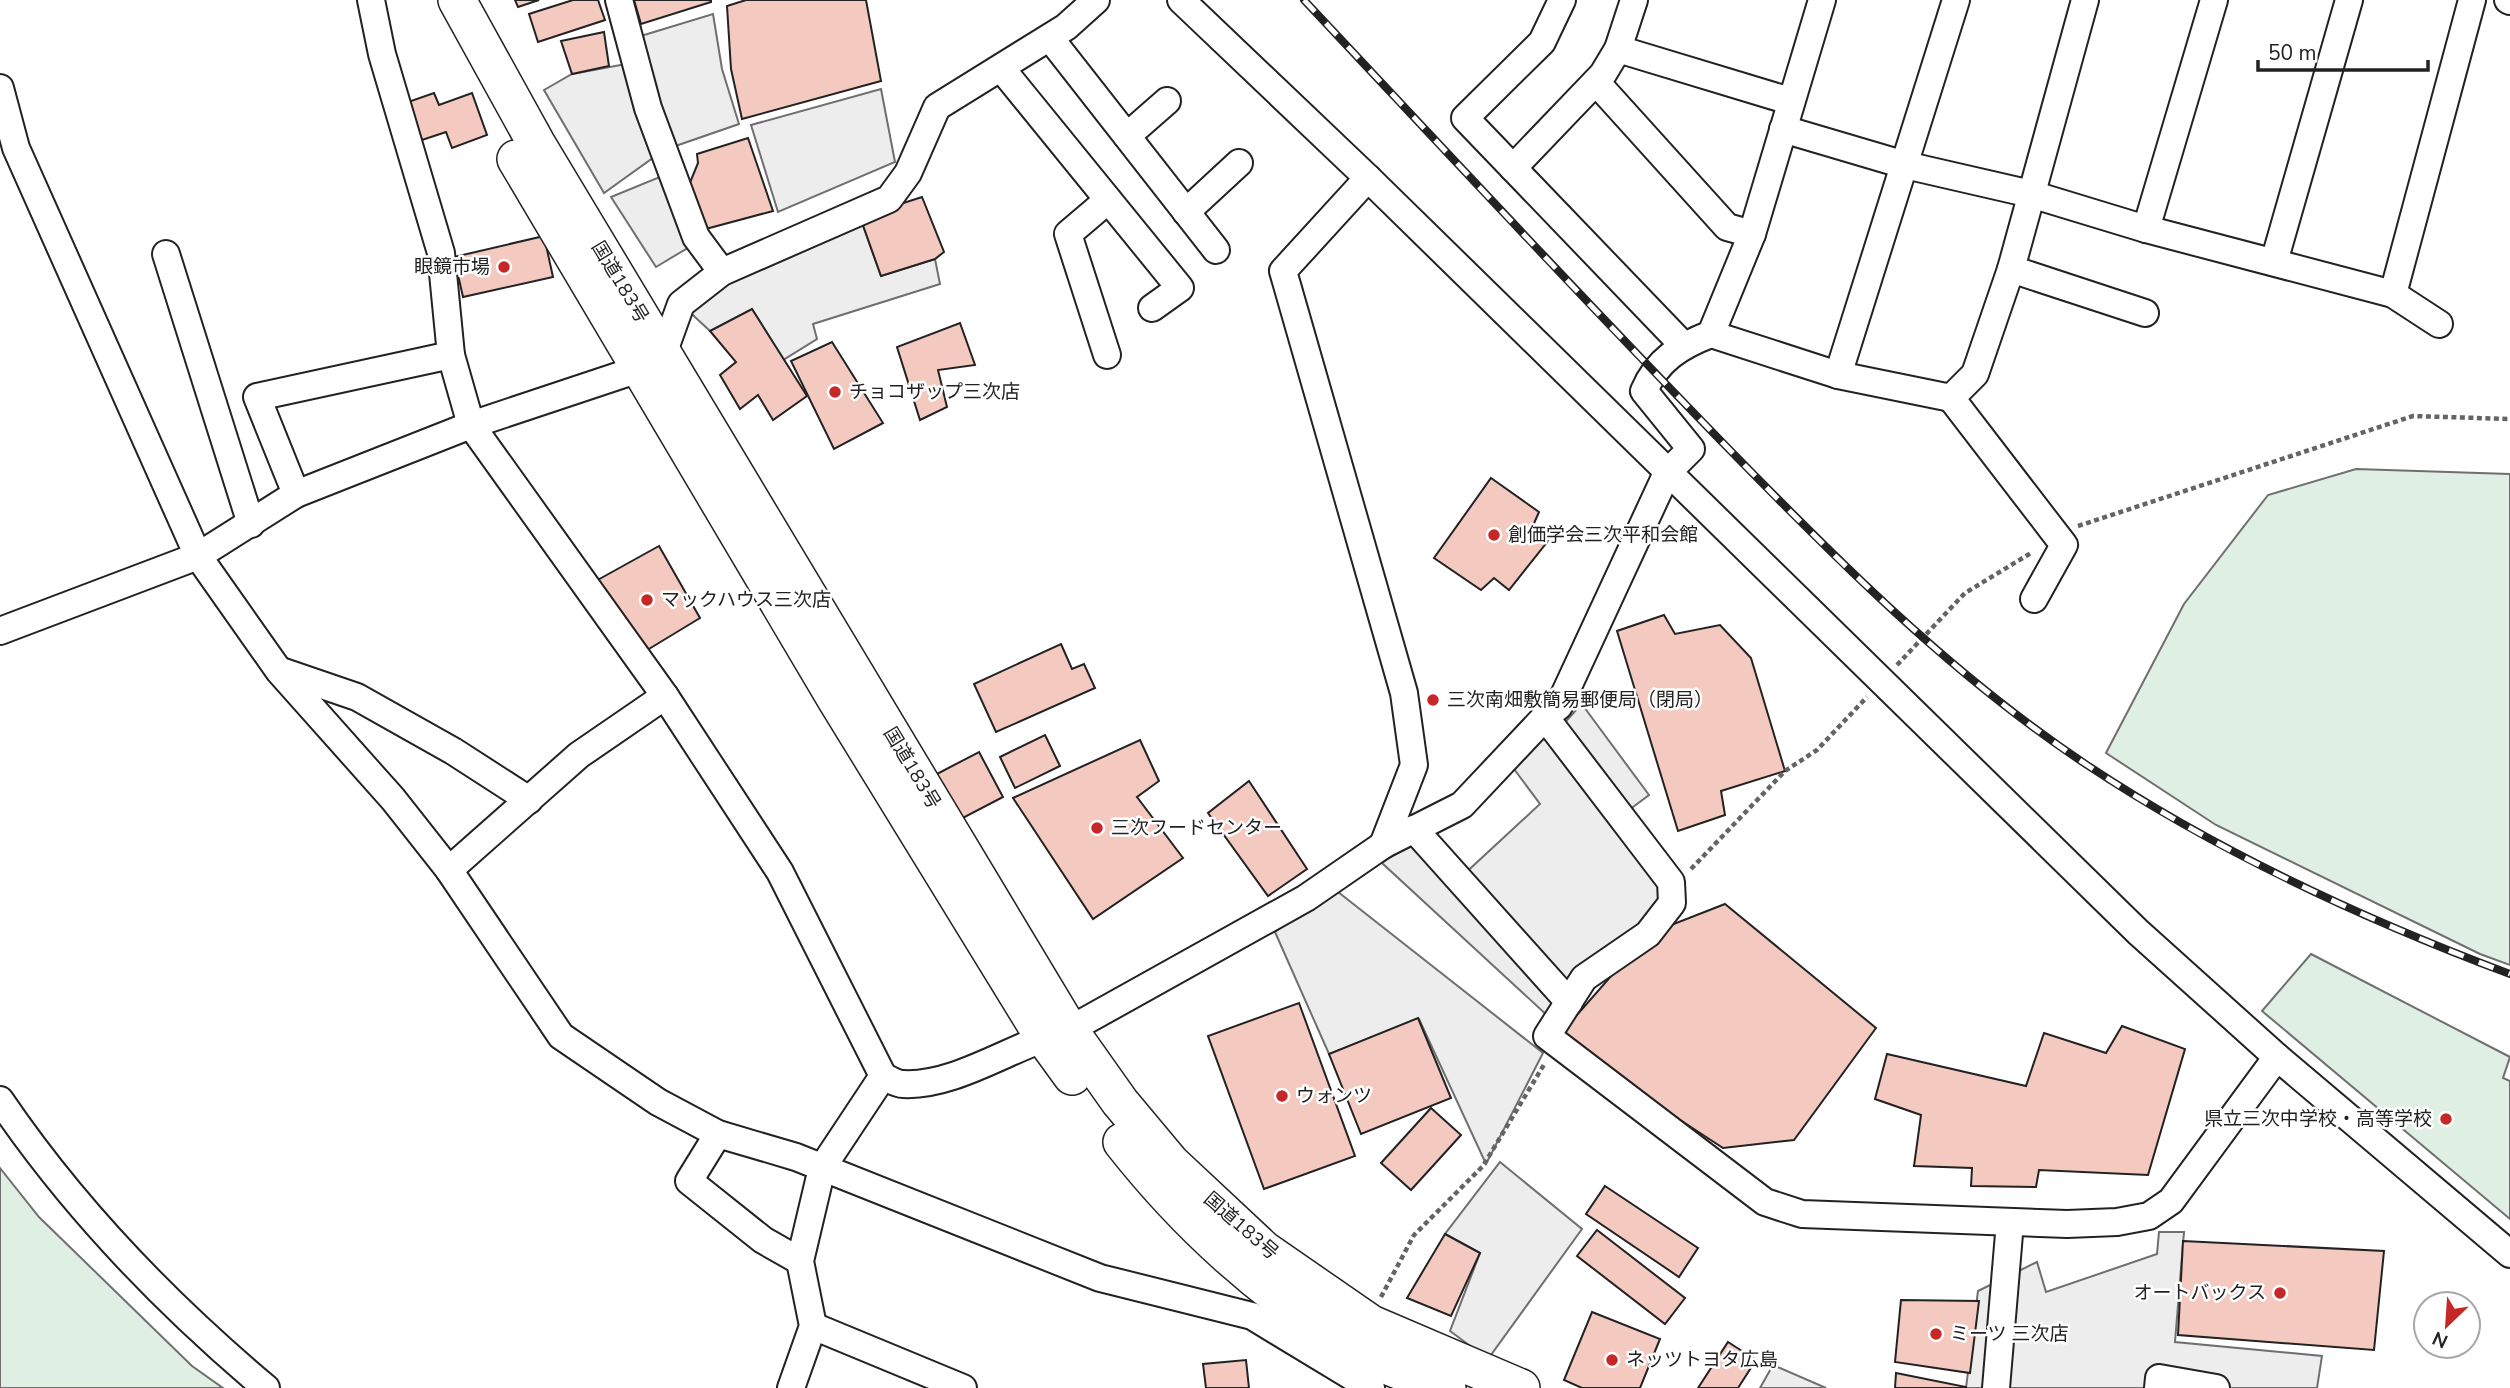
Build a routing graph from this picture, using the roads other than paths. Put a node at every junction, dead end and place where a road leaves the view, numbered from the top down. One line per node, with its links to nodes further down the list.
1 (371, 0): 44 (street)
2 (433, 0): 46 (highway, 国道183号)
3 (457, 0): 46 (highway, 国道183号)
4 (620, 0): 37 (street)
5 (1096, 0): 15 (street)
6 (1181, 0): 27 (street)
7 (1562, 0): 26 (street)
8 (1634, 0): 16 (street)
9 (1822, 0): 20 (street)
10 (1956, 0): 25 (street)
11 (2085, 0): 28 (street)
12 (2214, 0): 31 (street)
13 (2349, 0): 35 (street)
14 (2472, 0): 38 (street)
15 (1050, 38): 17 (street); 23 (street)
16 (1618, 49): 18 (street); 20 (street)
17 (1002, 68): 29 (street); 37 (street)
18 (1596, 82): 26 (street); 32 (street)
19 (1167, 101): 23 (street)
20 (1790, 101): 22 (street)
21 (1, 102): 53 (street)
22 (1783, 129): 25 (street); 32 (street)
23 (1127, 136): 30 (street)
24 (1239, 163): 30 (street)
25 (1905, 165): 28 (street); 47 (street)
26 (1513, 168): 43 (street)
27 (1368, 178): 50 (street); 61 (street)
28 (2031, 194): 31 (street); 36 (street)
29 (1108, 200): 39 (street); 45 (street)
30 (1186, 212): 33 (street)
31 (2146, 229): 35 (street)
32 (1752, 234): 42 (street)
33 (1216, 250)
34 (166, 254): 52 (street)
35 (2274, 262): 38 (street)
36 (2011, 269): 40 (street); 48 (street)
37 (722, 272): 46 (street)
38 (2393, 294): 41 (street)
39 (1152, 308)
40 (2145, 313)
41 (2439, 324)
42 (1711, 334): 43 (street); 47 (street)
43 (1683, 345): 50 (street)
44 (451, 355): 49 (street); 51 (street)
45 (1107, 355)
46 (651, 362): 49 (street); 64 (highway, 国道183号)
47 (1838, 375): 48 (street)
48 (1951, 398): 54 (street)
49 (471, 425): 51 (street); 57 (street)
50 (1667, 473): 58 (street); 65 (street)
51 (296, 494): 52 (street)
52 (251, 524): 53 (street)
53 (198, 556): 55 (street); 56 (street)
54 (2034, 599)
55 (0, 631)
56 (279, 671): 59 (street); 62 (street)
57 (665, 696): 59 (street); 66 (street)
58 (1545, 717): 60 (street); 63 (street)
59 (529, 800): 62 (street)
60 (1414, 829): 61 (street); 63 (street)
61 (1383, 845): 64 (street)
62 (449, 870): 68 (street)
63 (1569, 1002): 70 (street)
64 (1056, 1033): 66 (street); 74 (highway, 国道183号)
65 (2277, 1057): 70 (street); 71 (street)
66 (883, 1076): 69 (street)
67 (0, 1100): 75 (street)
68 (718, 1134): 69 (street); 72 (street)
69 (822, 1168): 72 (street); 74 (street)
70 (2010, 1222): 81 (street)
71 (2510, 1254)
72 (800, 1261): 73 (street)
73 (813, 1326): 76 (street); 77 (street)
74 (1355, 1347): 78 (street); 79 (highway, 国道183号); 80 (highway, 国道183号)
75 (265, 1388)
76 (792, 1388)
77 (963, 1388)
78 (1371, 1388)
79 (1447, 1388)
80 (1521, 1388)
81 (1996, 1388)
82 (2158, 1388): 83 (street)
83 (2216, 1388)

